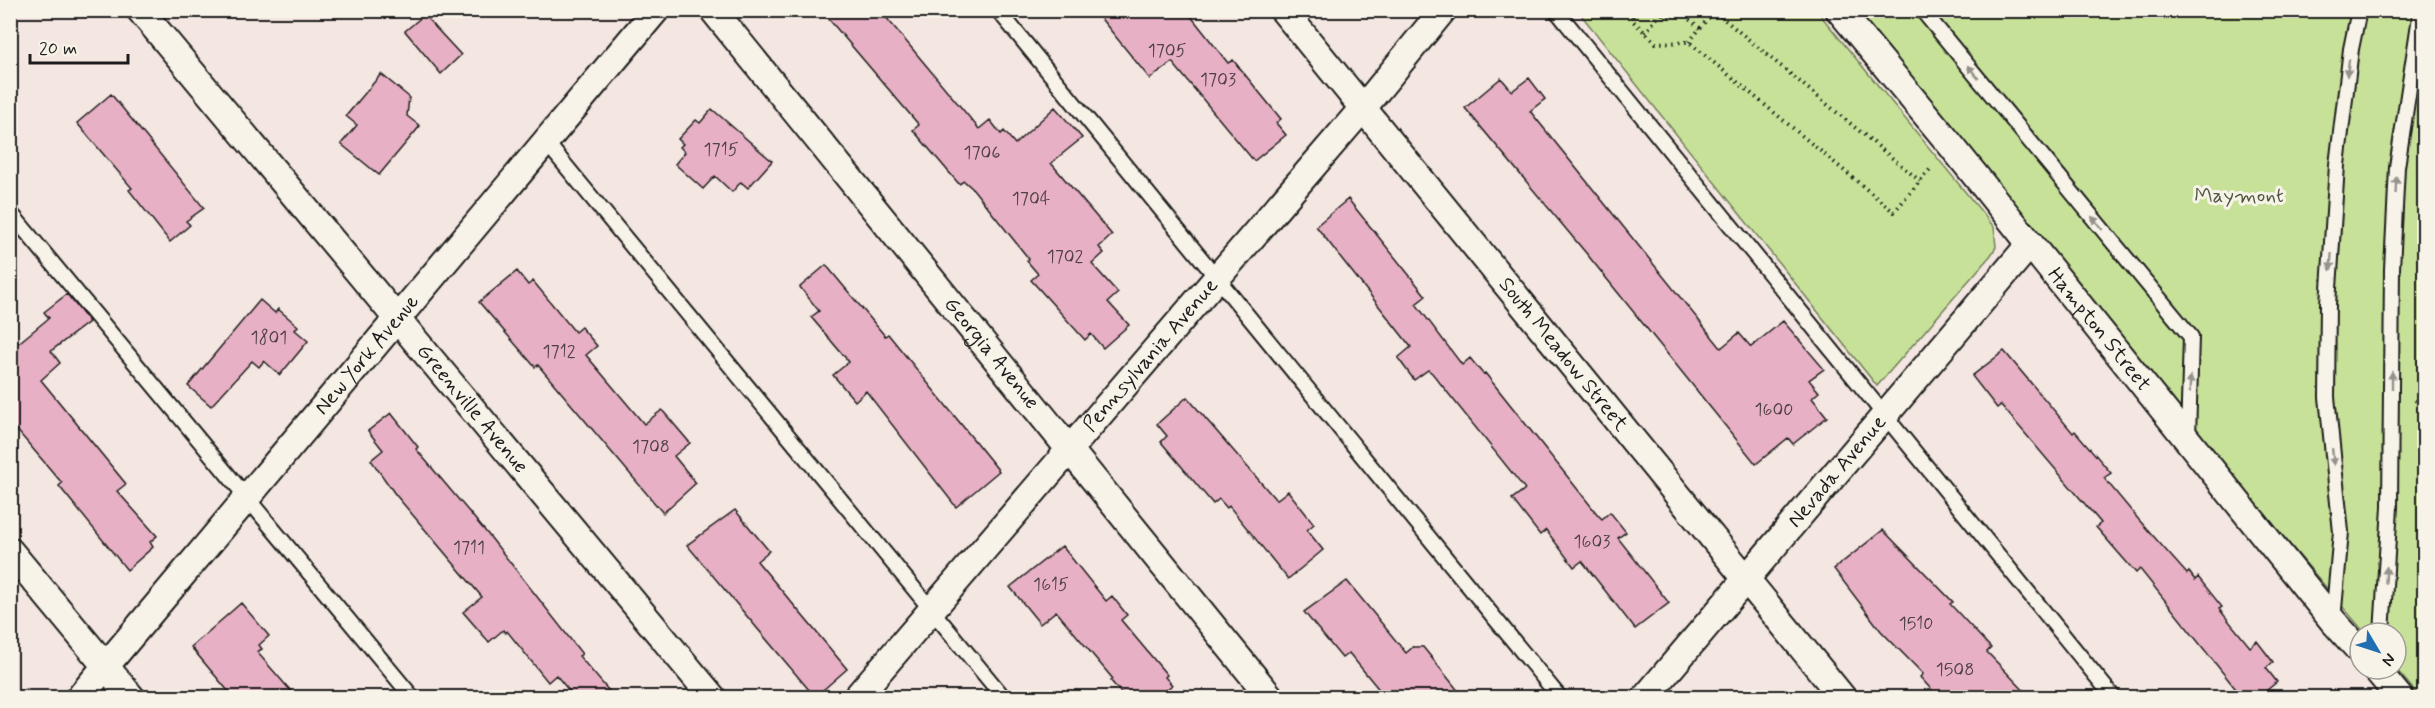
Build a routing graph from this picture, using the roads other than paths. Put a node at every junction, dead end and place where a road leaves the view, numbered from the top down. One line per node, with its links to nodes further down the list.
1 (140, 10): 17 (street, Greenville Avenue)
2 (657, 10): 13 (street, New York Avenue)
3 (713, 10): 20 (street, Georgia Avenue)
4 (998, 10): 16 (lane)
5 (1283, 10): 12 (street, South Meadow Street)
6 (1443, 10): 12 (street, Pennsylvania Avenue)
7 (1557, 10): 18 (lane)
8 (1839, 10): 15 (street, Hampton Street)
9 (1922, 10): 19 (lane, one-way to 9)
10 (2359, 10): 25 (lane, one-way to 25)
11 (2421, 10): 26 (lane, one-way to 11)
12 (1363, 108): 16 (street, Pennsylvania Avenue); 23 (street, South Meadow Street)
13 (546, 142): 17 (street, New York Avenue); 24 (lane)
14 (10, 212): 21 (lane)
15 (2030, 244): 18 (street, Nevada Avenue); 19 (street, Hampton Street)
16 (1216, 278): 20 (street, Pennsylvania Avenue); 37 (lane)
17 (397, 321): 21 (street, New York Avenue); 33 (street, Greenville Avenue)
18 (1885, 415): 23 (street, Nevada Avenue); 40 (lane)
19 (2188, 442): 25 (street, Hampton Street)
20 (1069, 449): 24 (street, Pennsylvania Avenue); 36 (street, Georgia Avenue)
21 (247, 497): 28 (street, New York Avenue); 32 (lane)
22 (10, 551): 28 (street)
23 (1746, 578): 38 (street, Nevada Avenue); 39 (street, South Meadow Street)
24 (931, 609): 34 (street, Pennsylvania Avenue); 35 (lane)
25 (2333, 621): 27 (street, Hampton Street)
26 (2383, 621)
27 (2348, 638)
28 (106, 666): 30 (street, New York Avenue); 31 (street)
29 (2387, 681): 41 (street)
30 (79, 698)
31 (132, 698)
32 (413, 698)
33 (713, 698)
34 (856, 698)
35 (1004, 698)
36 (1271, 698)
37 (1560, 698)
38 (1645, 698)
39 (1843, 698)
40 (2114, 698)
41 (2400, 698)

